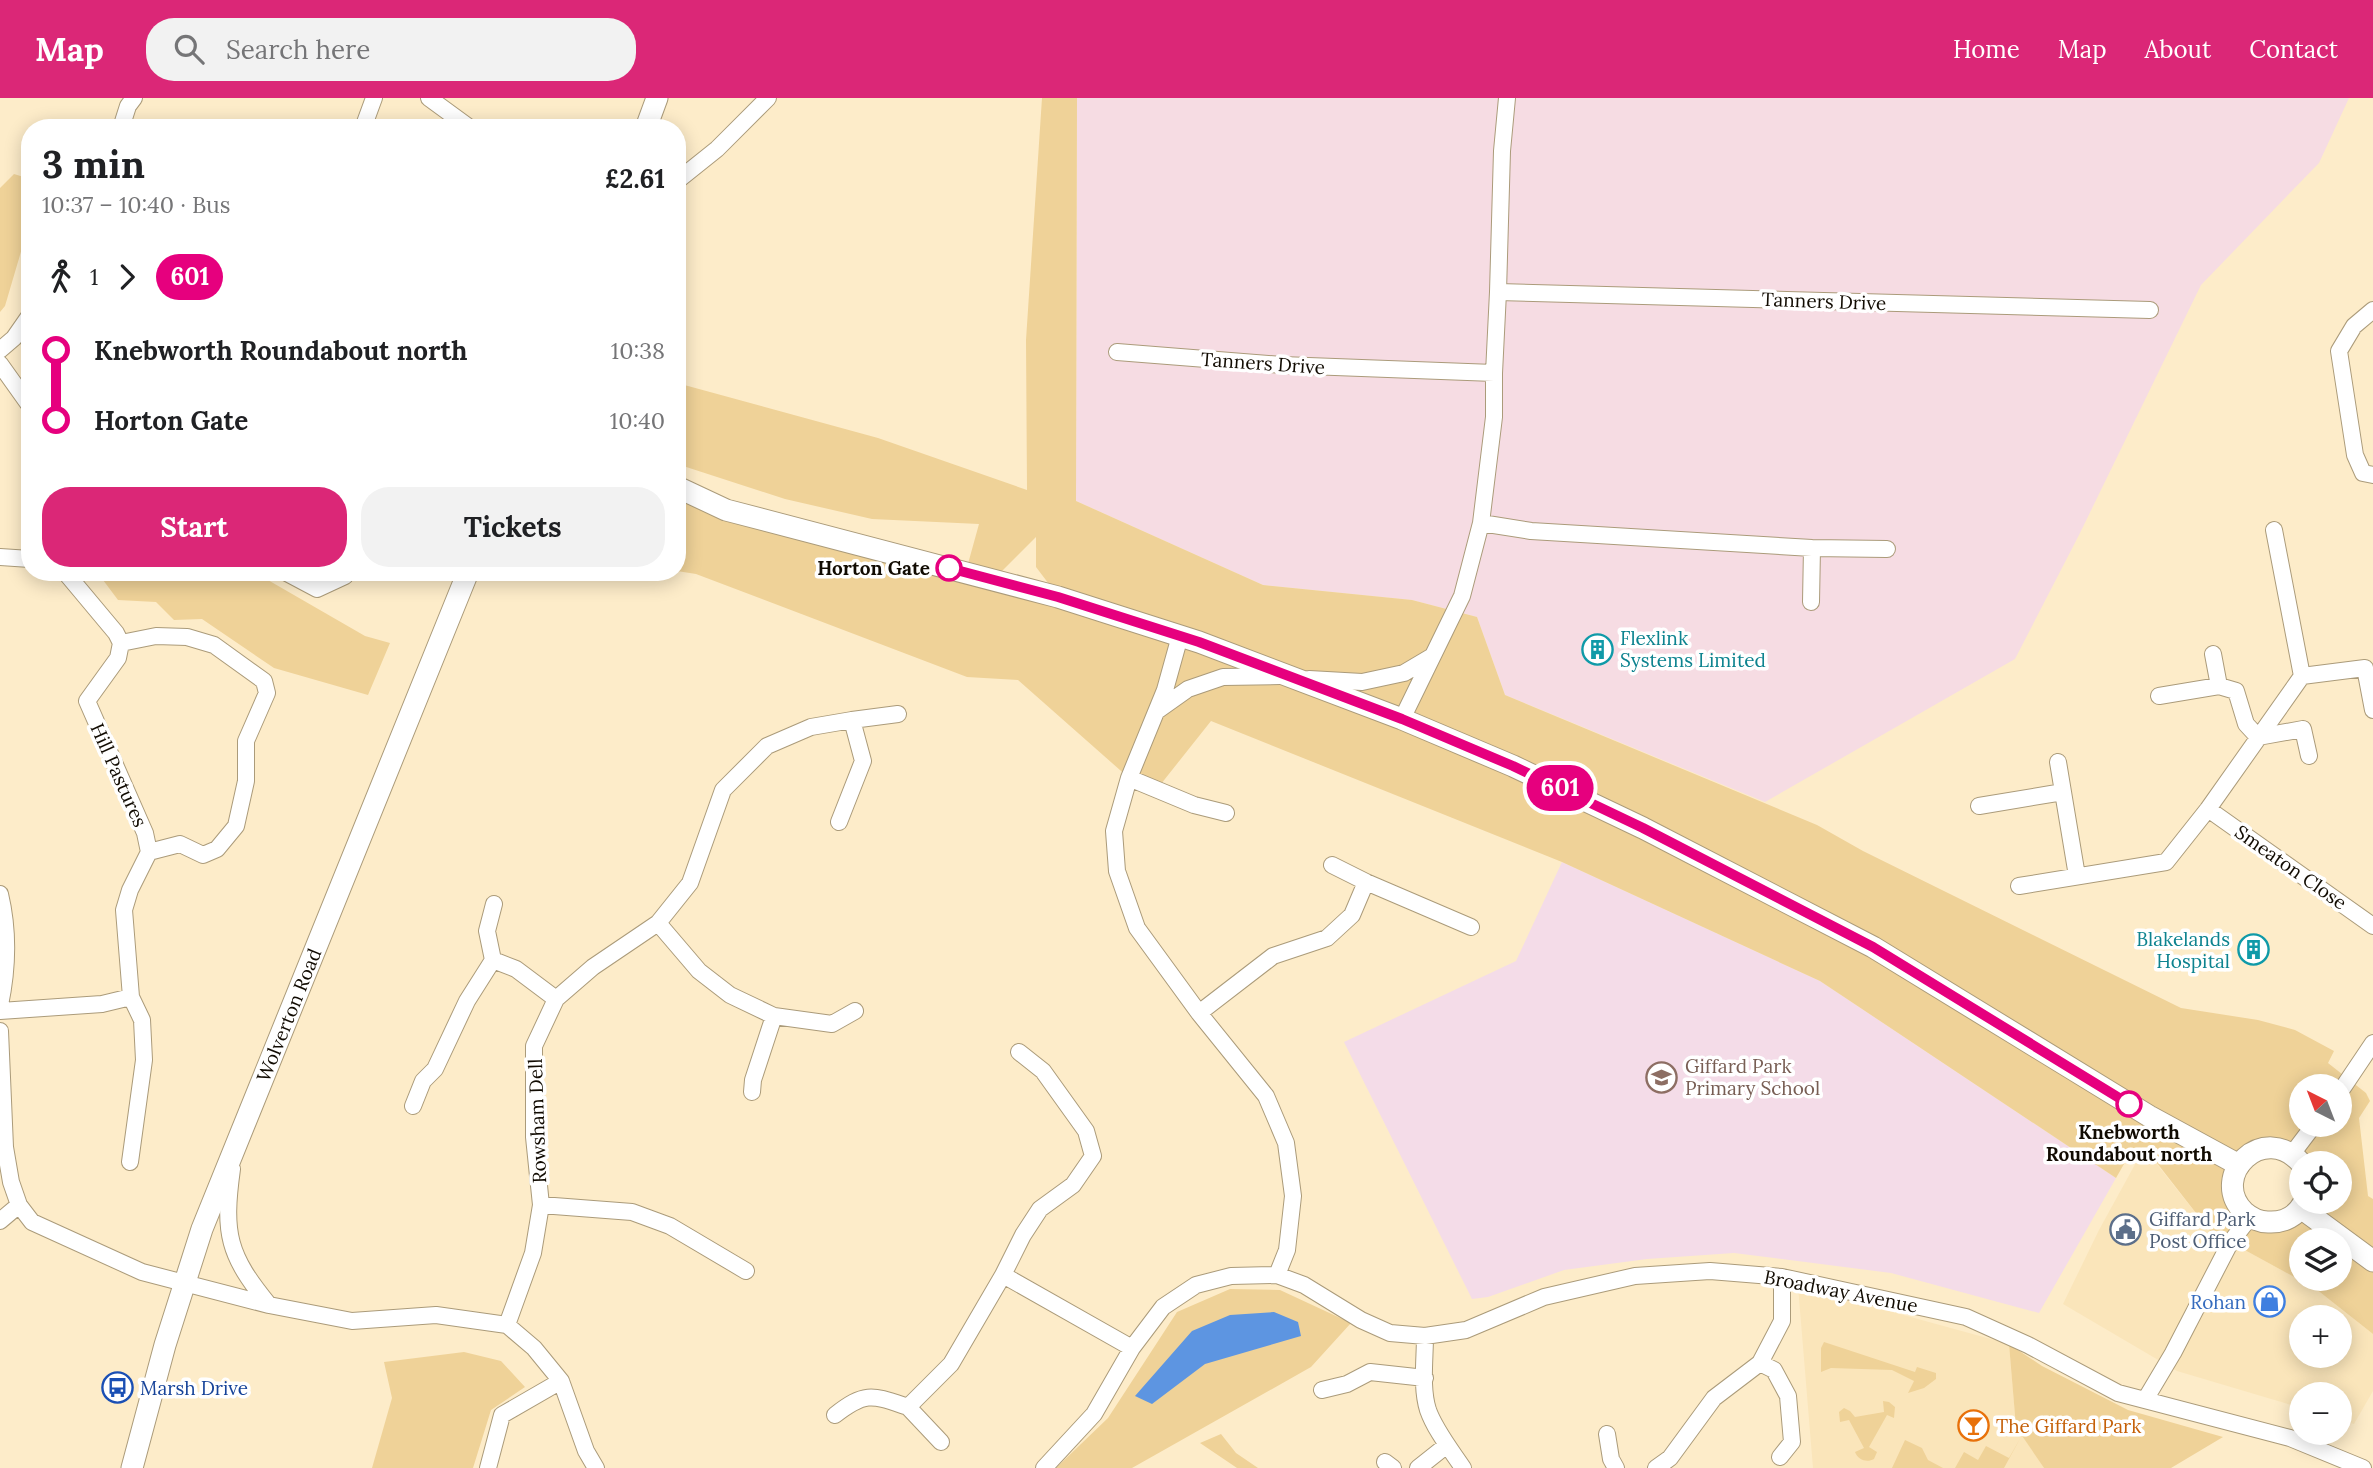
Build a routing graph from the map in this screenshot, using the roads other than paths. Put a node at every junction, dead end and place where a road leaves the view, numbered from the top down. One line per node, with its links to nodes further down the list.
1 (134, 98): 7 (street)
2 (374, 98): 8 (street)
3 (429, 98): 9 (street)
4 (657, 98): 10 (street)
5 (768, 98): 11 (street)
6 (1507, 98): 12 (street)
7 (124, 119)
8 (366, 119)
9 (458, 119)
10 (649, 119)
11 (686, 174)
12 (1498, 292): 13 (street, Tanners Drive); 19 (street)
13 (2150, 310)
14 (2373, 310): 21 (street)
15 (21, 328): 16 (street)
16 (0, 350)
17 (1117, 352): 19 (street, Tanners Drive)
18 (0, 364): 20 (street)
19 (1494, 373): 23 (street)
20 (21, 393)
21 (2373, 475)
22 (686, 491): 34 (street)
23 (1480, 523): 25 (street); 37 (street)
24 (2274, 530): 38 (street)
25 (1812, 548): 26 (street); 33 (street)
26 (1887, 549)
27 (0, 557): 28 (street)
28 (21, 558)
29 (73, 581): 35 (street)
30 (302, 581): 31 (street)
31 (334, 581)
32 (464, 581): 81 (street, Wolverton Road)
33 (1811, 602)
34 (1180, 636): 39 (street); 43 (street)
35 (121, 643): 56 (street, Hill Pastures); 56 (street)
36 (2213, 654): 40 (street)
37 (1432, 656): 39 (street); 45 (street)
38 (2302, 676): 42 (street); 47 (street)
39 (1289, 677): 43 (street); 45 (street)
40 (2219, 686): 41 (street); 47 (street)
41 (2159, 696)
42 (2373, 710)
43 (1156, 712): 50 (street)
44 (898, 714): 46 (street, Rowsham Dell)
45 (1402, 719): 84 (street)
46 (852, 720): 55 (street); 63 (street, Rowsham Dell)
47 (2258, 737): 48 (street); 53 (street)
48 (2309, 756)
49 (2058, 762): 51 (street)
50 (1129, 778): 54 (street); 72 (street)
51 (2063, 792): 52 (street); 58 (street)
52 (1979, 806)
53 (2208, 809): 58 (street); 64 (street, Smeaton Close)
54 (1226, 813)
55 (839, 822)
56 (149, 852): 67 (street, Hill Pastures)
57 (1332, 865): 59 (street)
58 (2077, 876): 60 (street)
59 (1366, 882): 65 (street); 72 (street)
60 (2019, 886)
61 (0, 894): 69 (street)
62 (494, 904): 66 (street)
63 (658, 923): 68 (street, Rowsham Dell); 73 (street)
64 (2373, 926)
65 (1471, 927)
66 (493, 960): 68 (street); 80 (street)
67 (131, 998): 70 (street); 83 (street, Hill Pastures)
68 (556, 999): 86 (street, Rowsham Dell)
69 (0, 1005)
70 (0, 1011)
71 (855, 1012): 73 (street)
72 (1199, 1013): 94 (street)
73 (774, 1016): 78 (street)
74 (0, 1031): 79 (street)
75 (2373, 1043): 77 (street)
76 (1019, 1052): 93 (street)
77 (2352, 1074)
78 (752, 1091)
79 (2, 1093): 85 (street)
80 (413, 1106)
81 (237, 1139): 96 (street, Wolverton Road); 97 (street)
82 (2289, 1153): 84 (street)
83 (130, 1162)
84 (2239, 1165): 89 (street)
85 (19, 1205): 90 (street); 96 (street)
86 (541, 1205): 92 (street, Rowsham Dell); 98 (street, Rowsham Dell)
87 (2294, 1214): 89 (street)
88 (2314, 1214): 91 (street)
89 (2250, 1217): 105 (street)
90 (0, 1220)
91 (2373, 1261)
92 (746, 1271)
93 (1003, 1275): 100 (street); 106 (street)
94 (1277, 1275): 99 (street, Broadway Avenue); 100 (street, Broadway Avenue)
95 (1782, 1277): 99 (street, Broadway Avenue); 101 (street); 105 (street, Broadway Avenue)
96 (185, 1282): 97 (street); 113 (street, Wolverton Road)
97 (269, 1305): 98 (street)
98 (507, 1325): 103 (street)
99 (1425, 1336): 102 (street)
100 (1132, 1348): 112 (street, Broadway Avenue)
101 (1760, 1363): 111 (street); 119 (street)
102 (1425, 1378): 104 (street); 110 (street)
103 (561, 1381): 114 (street); 115 (street)
104 (1322, 1390)
105 (2145, 1399): 120 (street, Broadway Avenue)
106 (908, 1407): 107 (street); 109 (street)
107 (835, 1415)
108 (1608, 1434): 118 (street)
109 (941, 1442)
110 (1447, 1445): 116 (street); 117 (street)
111 (1780, 1457)
112 (1051, 1466)
113 (132, 1468)
114 (488, 1468)
115 (596, 1468)
116 (1418, 1468)
117 (1463, 1468)
118 (1616, 1468)
119 (1656, 1468)
120 (2362, 1468)

